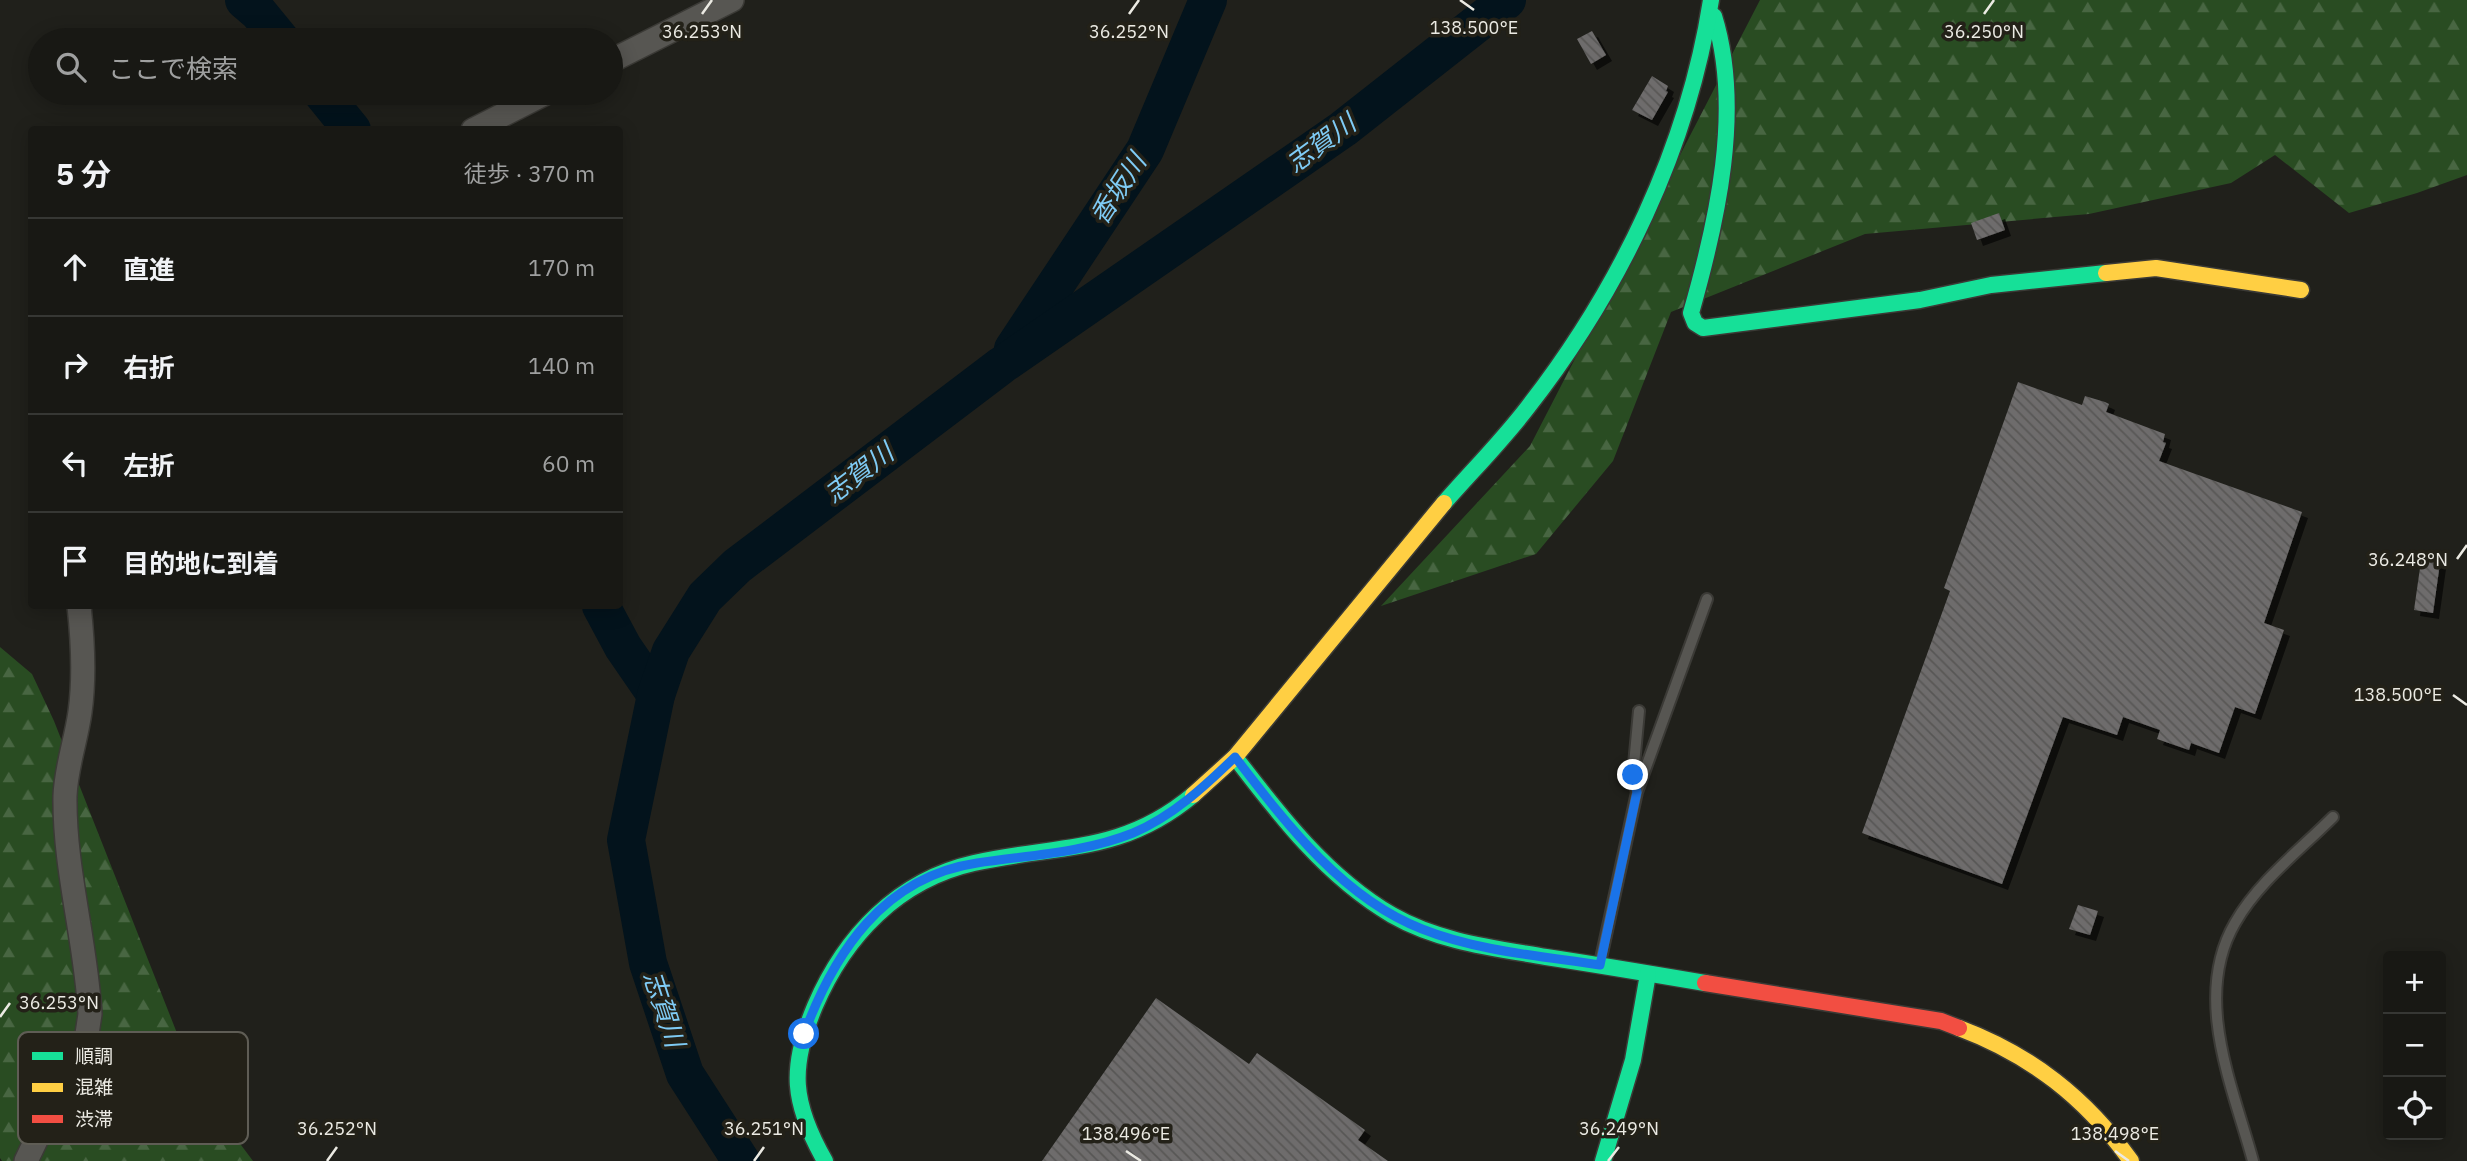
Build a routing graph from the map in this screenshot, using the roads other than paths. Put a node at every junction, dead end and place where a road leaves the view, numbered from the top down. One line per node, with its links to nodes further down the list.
1 (733, 0): 3 (street)
2 (1710, 4): 6 (street); 10 (street)
3 (623, 55)
4 (522, 105): 5 (street)
5 (480, 126)
6 (2301, 290)
7 (1707, 599): 11 (lane)
8 (79, 609): 15 (street)
9 (1639, 711): 11 (lane)
10 (1235, 757): 13 (street); 18 (street)
11 (1637, 792): 13 (lane)
12 (2333, 817): 21 (lane)
13 (1600, 965): 14 (street)
14 (1648, 974): 19 (street); 20 (street)
15 (87, 1032)
16 (34, 1144): 17 (street)
17 (26, 1161)
18 (825, 1161)
19 (1603, 1161)
20 (2132, 1161)
21 (2253, 1161)

